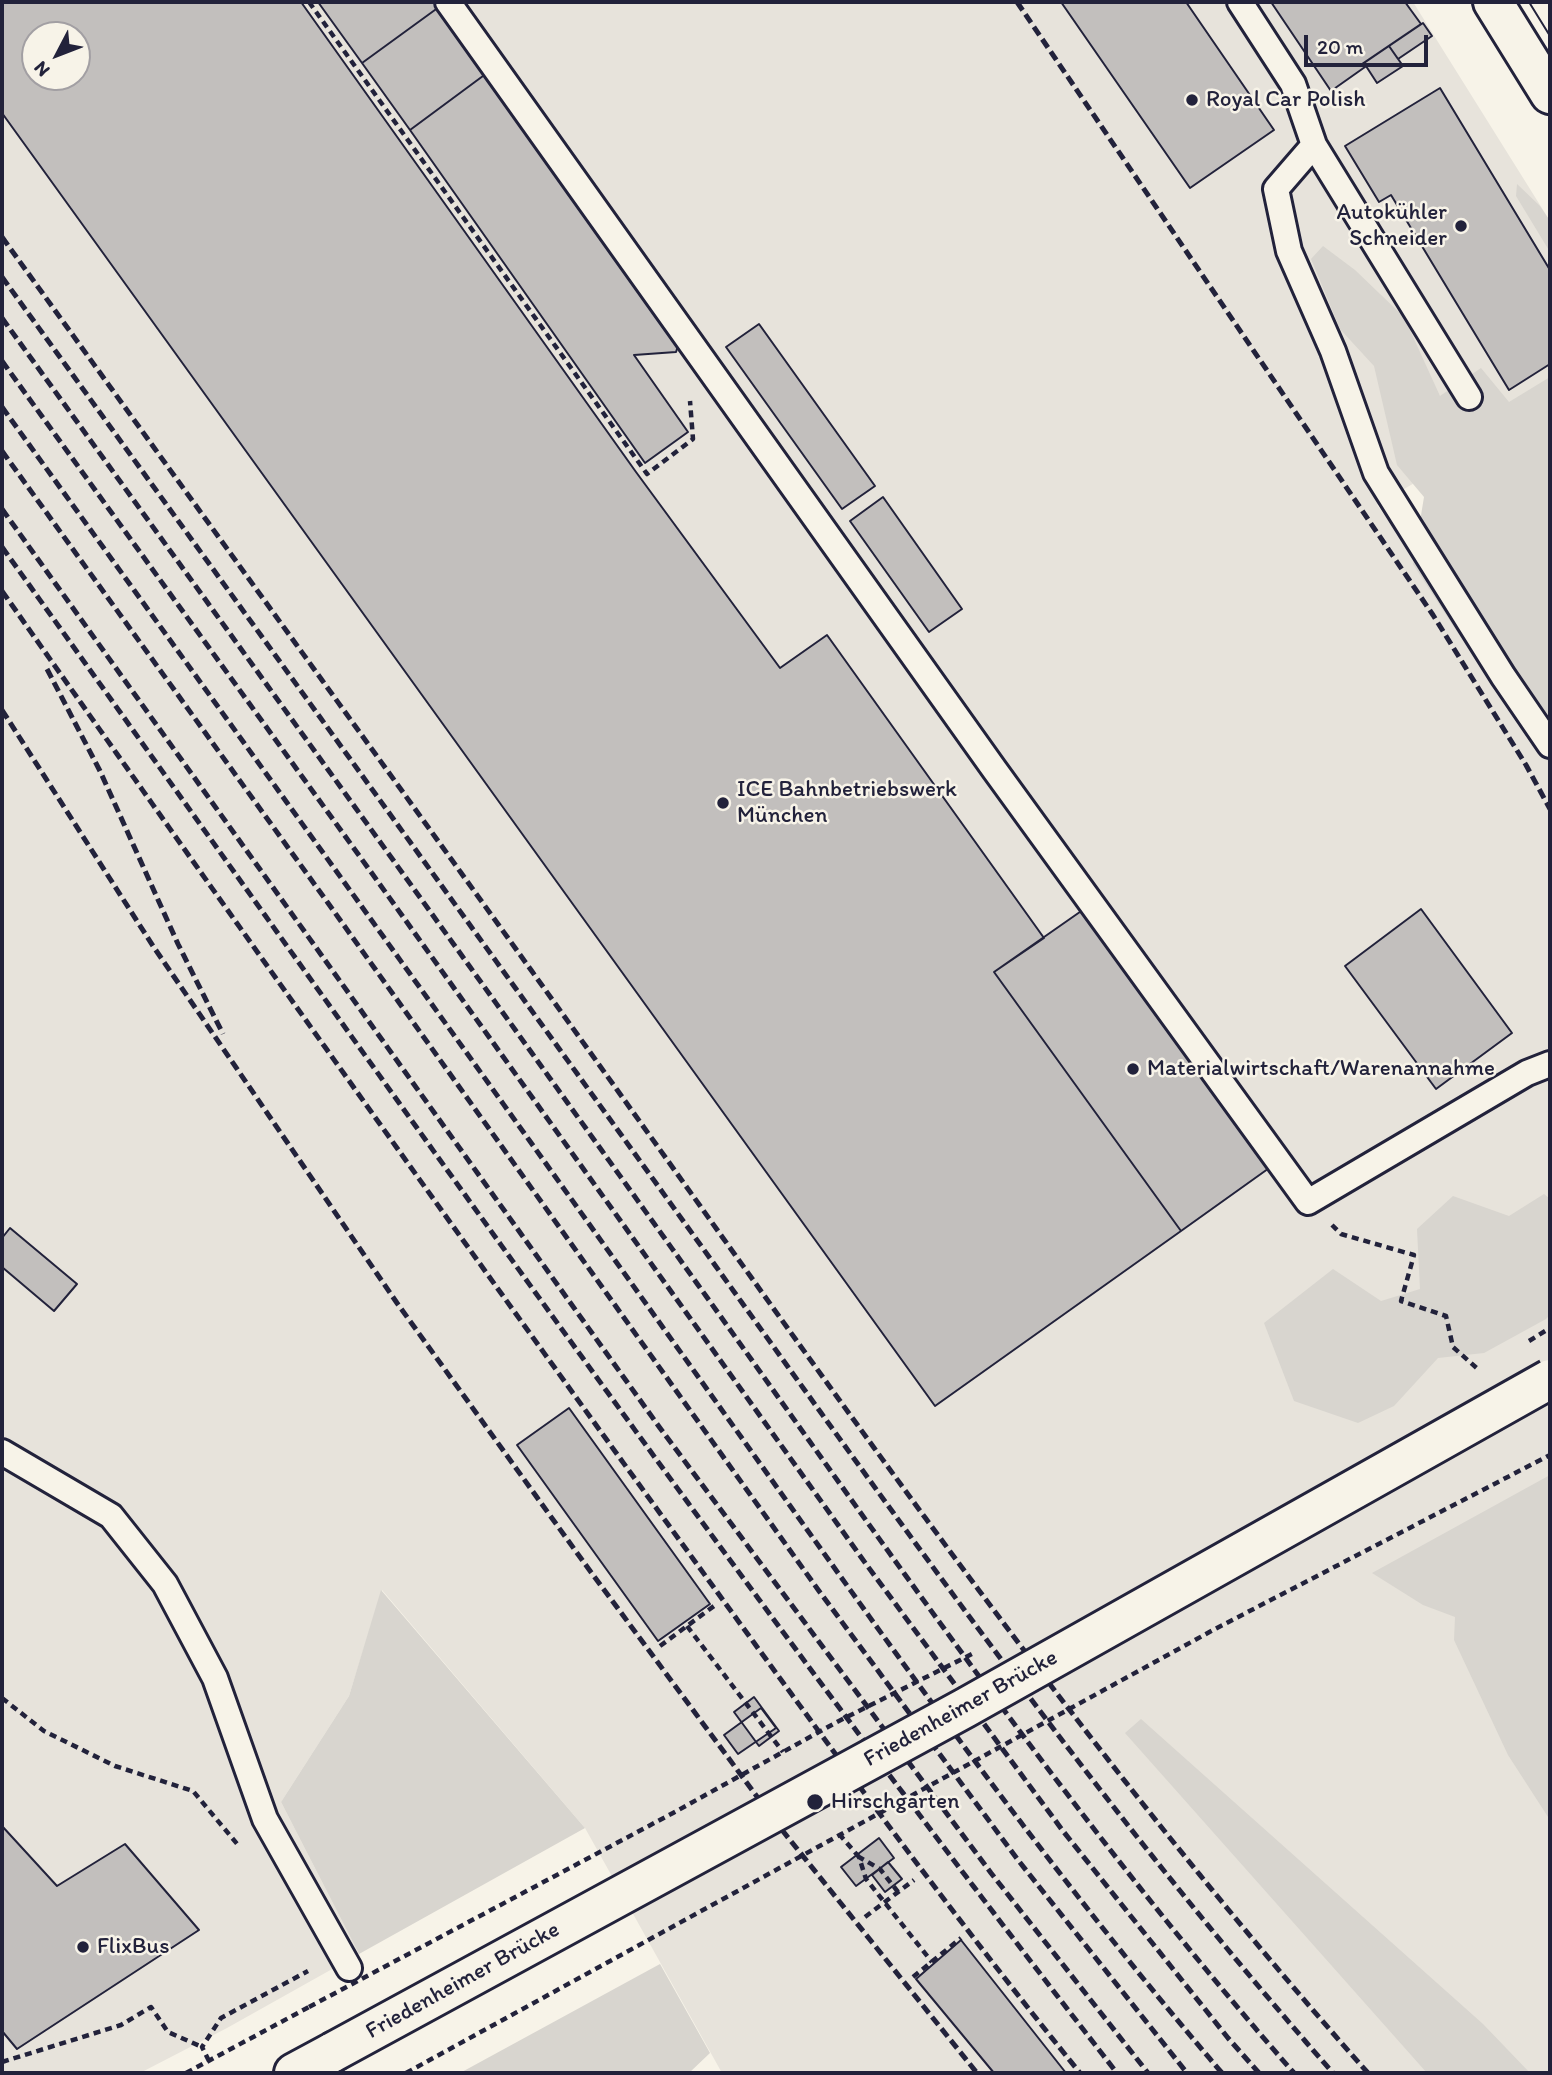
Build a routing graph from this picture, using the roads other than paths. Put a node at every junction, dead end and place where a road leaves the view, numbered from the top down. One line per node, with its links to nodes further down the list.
1 (448, 2): 8 (lane)
2 (1240, 2): 5 (lane)
3 (1493, 2): 4 (main road)
4 (1550, 94)
5 (1314, 145): 6 (lane); 7 (lane)
6 (1469, 397)
7 (1550, 745)
8 (1550, 1064)
9 (1550, 1379): 12 (main road, Friedenheimer Brücke, bridge)
10 (2, 1452): 11 (lane)
11 (349, 1968)
12 (294, 2073)

